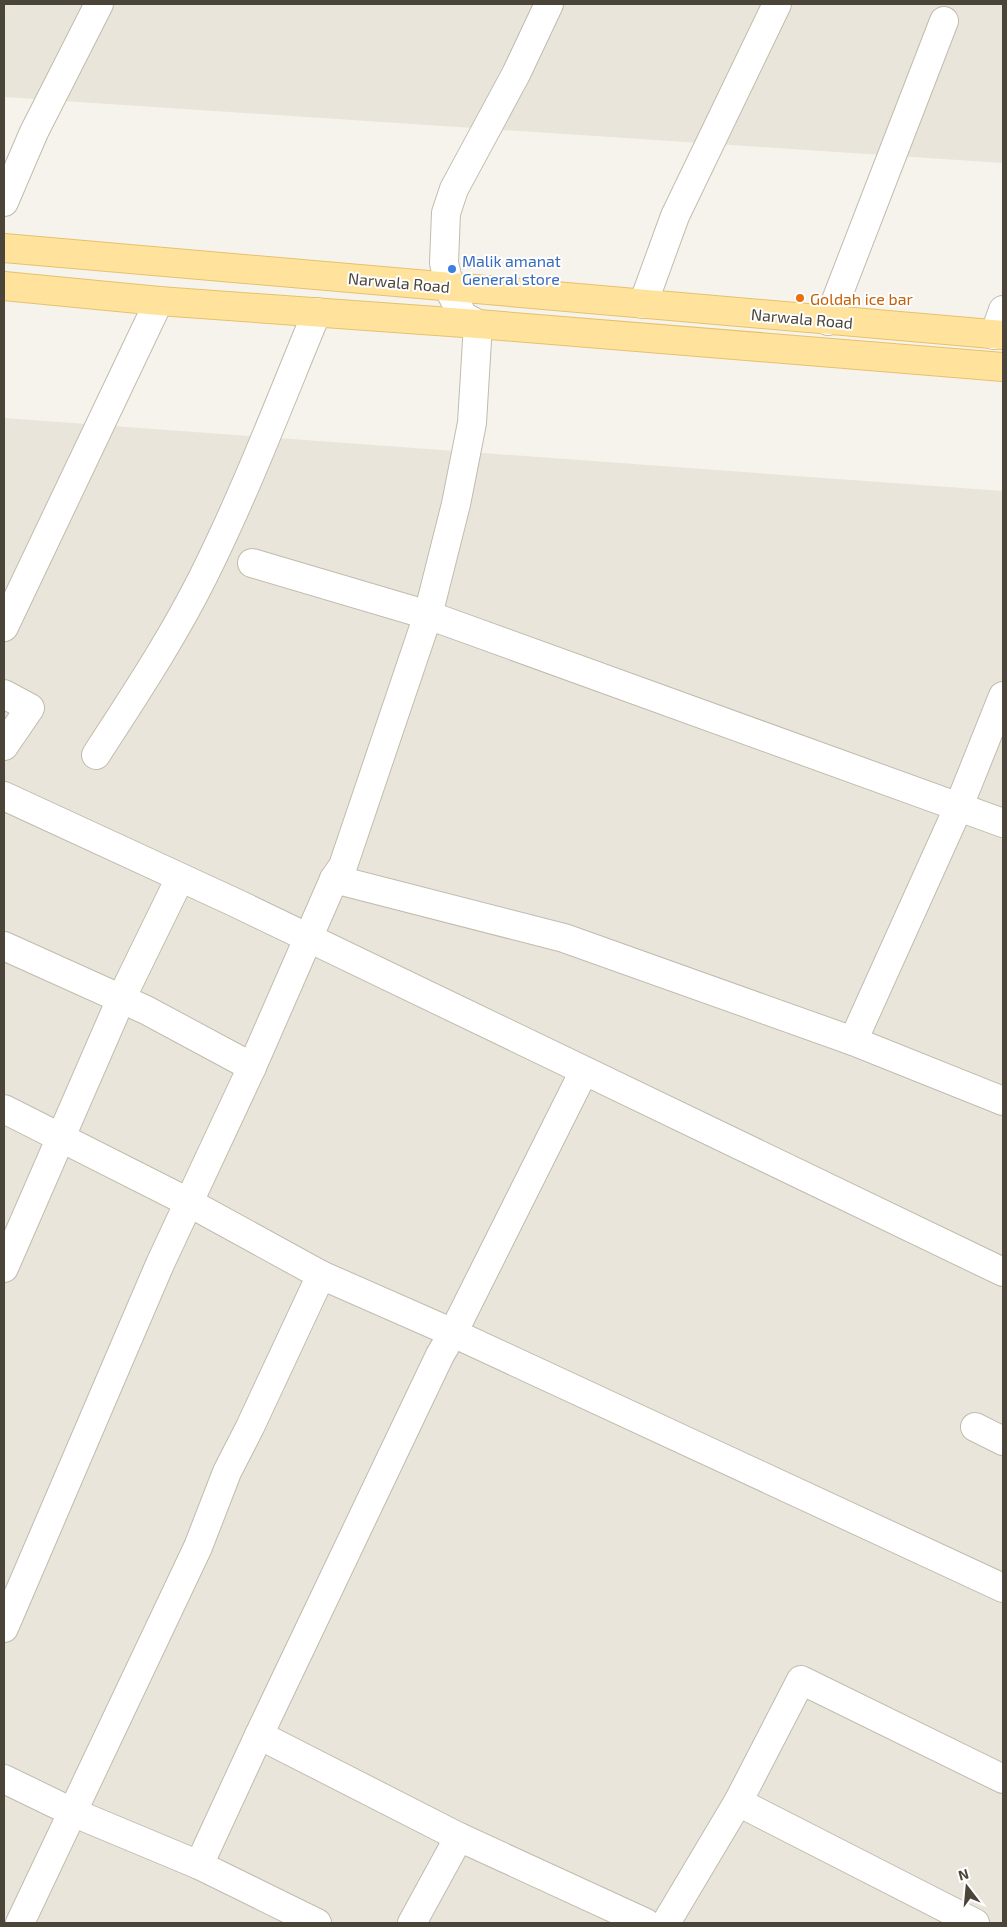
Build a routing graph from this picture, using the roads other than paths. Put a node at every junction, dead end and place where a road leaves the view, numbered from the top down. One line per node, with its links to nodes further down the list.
1 (99, 4): 5 (street)
2 (549, 4): 8 (street)
3 (777, 4): 10 (street)
4 (944, 20): 13 (street)
5 (4, 202)
6 (4, 248): 8 (main road, Narwala Road)
7 (4, 286): 9 (main road)
8 (449, 287): 10 (main road, Narwala Road); 14 (street)
9 (159, 301): 12 (main road); 19 (street)
10 (643, 304): 13 (main road, Narwala Road)
11 (1003, 310): 15 (street)
12 (317, 312): 14 (main road); 23 (street)
13 (828, 320): 15 (main road, Narwala Road)
14 (478, 324): 16 (main road); 18 (street)
15 (999, 335)
16 (1003, 367)
17 (252, 563): 18 (street)
18 (428, 615): 25 (street); 28 (street)
19 (4, 626)
20 (4, 694): 22 (street)
21 (1003, 696): 25 (street)
22 (4, 746)
23 (96, 754)
24 (4, 796): 27 (street)
25 (959, 806): 26 (street); 32 (street)
26 (1003, 823)
27 (180, 878): 29 (street); 31 (street)
28 (334, 879): 29 (street); 32 (street)
29 (308, 938): 33 (street); 34 (street)
30 (4, 946): 31 (street)
31 (121, 999): 33 (street); 37 (street)
32 (853, 1041): 35 (street)
33 (252, 1066): 38 (street)
34 (584, 1071): 40 (street); 42 (street)
35 (1003, 1102)
36 (4, 1109): 37 (street)
37 (60, 1137): 38 (street); 39 (street)
38 (188, 1202): 41 (street); 46 (street)
39 (4, 1268)
40 (1003, 1272)
41 (321, 1275): 42 (street); 51 (street)
42 (453, 1333): 45 (street); 47 (street)
43 (975, 1427): 44 (street)
44 (1003, 1441)
45 (1003, 1588)
46 (4, 1628)
47 (258, 1735): 52 (street); 53 (street)
48 (4, 1779): 51 (street)
49 (1003, 1779): 50 (street)
50 (738, 1802): 58 (street); 59 (street)
51 (72, 1812): 53 (street); 54 (street)
52 (459, 1837): 56 (street); 57 (street)
53 (199, 1865): 55 (street)
54 (20, 1923)
55 (317, 1923)
56 (412, 1923)
57 (646, 1923)
58 (666, 1923)
59 (975, 1923)

